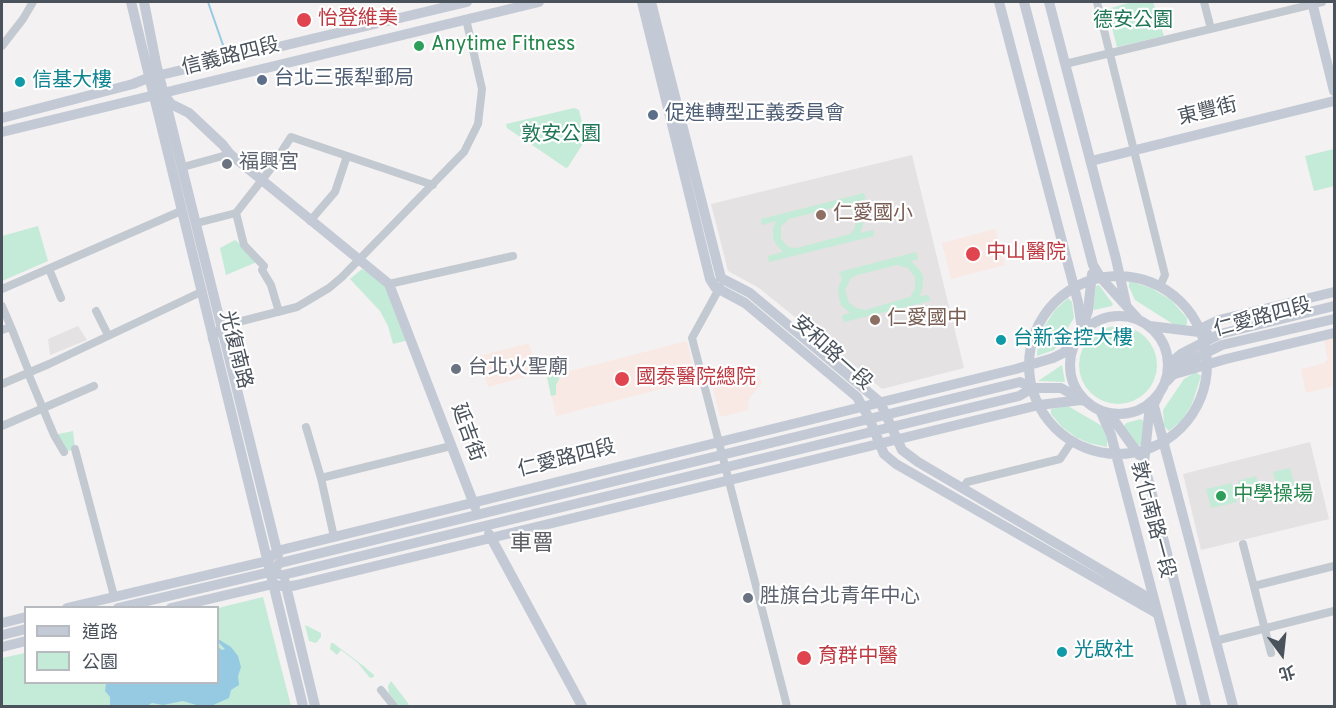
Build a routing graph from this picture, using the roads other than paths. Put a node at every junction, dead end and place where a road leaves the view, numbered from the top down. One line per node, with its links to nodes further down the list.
1 (33, 2): 16 (street)
2 (131, 2): 19 (main road, 光復南路)
3 (144, 2): 19 (main road, 光復南路)
4 (463, 2): 14 (main road); 19 (main road, 信義路四段)
5 (539, 2): 14 (main road, 信義路四段)
6 (642, 2): 42 (main road)
7 (651, 2): 42 (main road)
8 (999, 2): 44 (main road)
9 (1024, 2): 40 (main road)
10 (1049, 2): 18 (main road)
11 (1097, 2): 17 (street)
12 (1204, 2): 15 (street)
13 (1316, 2): 15 (street); 20 (main road)
14 (466, 19): 21 (main road, 信義路四段); 31 (street)
15 (1211, 29): 17 (street)
16 (2, 46)
17 (1110, 54): 18 (street); 25 (street)
18 (1065, 64): 28 (main road)
19 (154, 77): 21 (main road, 光復南路); 23 (main road, 信義路四段)
20 (1335, 91)
21 (158, 94): 24 (main road, 信義路四段); 26 (main road); 29 (main road, 光復南路); 32 (main road, 光復南路)
22 (1335, 101): 25 (main road, 東豐街)
23 (2, 118)
24 (2, 132)
25 (1134, 150): 28 (main road, 東豐街); 43 (street)
26 (230, 154): 29 (street); 30 (main road)
27 (347, 156): 30 (street); 31 (street); 34 (street)
28 (1091, 161): 39 (main road)
29 (183, 167): 35 (main road, 光復南路)
30 (263, 179): 33 (street); 34 (main road)
31 (433, 185): 37 (street)
32 (181, 211): 38 (street); 46 (main road, 光復南路)
33 (236, 213): 35 (street); 53 (street)
34 (310, 221): 37 (main road)
35 (196, 223): 56 (main road, 光復南路)
36 (513, 256): 41 (street)
37 (358, 260): 41 (main road); 53 (street)
38 (49, 269): 45 (street); 48 (street)
39 (1120, 276): 40 (main road); 43 (main road); 49 (main road)
40 (1096, 279): 44 (main road); 49 (main road); 62 (main road)
41 (389, 284): 90 (main road, 延吉街)
42 (722, 285): 73 (main road, 安和路一段); 75 (main road, 安和路一段); 86 (street)
43 (1160, 286): 64 (main road)
44 (1074, 288): 62 (main road); 65 (main road)
45 (2, 289)
46 (201, 292): 61 (street); 63 (main road, 光復南路)
47 (1335, 292): 64 (main road, 仁愛路四段)
48 (61, 298)
49 (1126, 304): 55 (main road)
50 (2, 306): 58 (street)
51 (1335, 306): 64 (main road, 仁愛路四段)
52 (96, 311): 61 (street)
53 (279, 312): 56 (street)
54 (1335, 319): 64 (main road, 仁愛路四段)
55 (1139, 320): 57 (main road); 62 (main road)
56 (222, 326): 63 (street); 106 (main road, 光復南路)
57 (1150, 326): 64 (main road, 仁愛路四段); 67 (main road)
58 (11, 327): 59 (street); 66 (street)
59 (2, 330)
60 (1335, 333): 64 (main road, 仁愛路四段)
61 (108, 335): 66 (street)
62 (1078, 335): 65 (main road, 仁愛路四段); 72 (main road)
63 (212, 339): 109 (main road, 光復南路)
64 (1204, 344): 67 (main road, 仁愛路四段); 67 (main road, 仁愛路四段); 88 (main road)
65 (1029, 365): 70 (main road); 73 (main road, 仁愛路四段)
66 (29, 372): 68 (street); 77 (street)
67 (1168, 374): 71 (main road)
68 (2, 384)
69 (94, 386): 77 (street)
70 (1033, 388): 72 (main road, 仁愛路四段); 74 (main road); 79 (main road, 仁愛路四段); 83 (main road, 仁愛路四段)
71 (1159, 394): 76 (main road, 敦化南路一段); 78 (main road)
72 (1083, 400): 74 (main road); 78 (main road)
73 (879, 402): 75 (main road, 仁愛路四段); 79 (main road, 安和路一段)
74 (1039, 405): 85 (main road); 87 (main road)
75 (863, 406): 80 (main road, 安和路一段); 86 (main road, 仁愛路四段)
76 (1154, 406): 88 (main road, 敦化南路一段); 92 (main road, 敦化南路一段)
77 (44, 409): 81 (street); 93 (street)
78 (1100, 410): 92 (main road, 敦化南路一段); 94 (main road, 敦化南路一段)
79 (885, 415): 80 (main road, 仁愛路四段); 83 (main road, 安和路一段)
80 (869, 418): 84 (main road, 安和路一段); 95 (main road, 仁愛路四段)
81 (2, 426)
82 (306, 427): 97 (street)
83 (890, 427): 84 (main road, 仁愛路四段); 85 (main road, 安和路一段)
84 (874, 430): 89 (main road, 安和路一段); 96 (main road, 仁愛路四段)
85 (896, 439): 89 (main road); 99 (main road, 安和路一段)
86 (718, 441): 95 (street); 100 (main road, 仁愛路四段)
87 (1072, 441): 94 (main road); 99 (street)
88 (1163, 441): 92 (main road); 125 (main road, 敦化南路一段)
89 (879, 444): 98 (main road); 119 (main road, 安和路一段)
90 (451, 447): 97 (street); 100 (main road, 延吉街)
91 (75, 449): 115 (street)
92 (1140, 450): 94 (main road); 136 (main road, 敦化南路一段)
93 (64, 452)
94 (1115, 453): 114 (main road, 敦化南路一段)
95 (722, 455): 96 (street); 101 (main road, 仁愛路四段)
96 (725, 467): 98 (street); 102 (main road, 仁愛路四段)
97 (321, 478): 103 (street)
98 (728, 480): 104 (main road); 134 (street)
99 (963, 488): 114 (main road, 安和路一段)
100 (472, 502): 101 (main road, 延吉街); 103 (main road, 仁愛路四段)
101 (478, 513): 102 (main road, 延吉街); 107 (main road, 仁愛路四段)
102 (485, 526): 104 (main road, 延吉街); 110 (main road, 仁愛路四段)
103 (334, 537): 106 (main road, 仁愛路四段)
104 (491, 539): 113 (main road); 133 (main road, 延吉街)
105 (1243, 544): 112 (street)
106 (277, 551): 107 (main road, 光復南路); 109 (main road)
107 (280, 563): 109 (main road, 仁愛路四段); 110 (main road, 光復南路)
108 (1335, 566): 112 (street)
109 (268, 567): 110 (main road, 仁愛路四段); 111 (main road, 光復南路); 115 (main road, 仁愛路四段)
110 (283, 575): 113 (main road, 光復南路)
111 (273, 584): 113 (main road); 117 (main road); 130 (main road, 光復南路)
112 (1254, 586): 122 (street)
113 (286, 587): 131 (main road, 光復南路)
114 (1154, 601): 119 (main road, 敦化南路一段)
115 (116, 602): 116 (main road, 仁愛路四段)
116 (83, 606)
117 (180, 606)
118 (1335, 611): 122 (street)
119 (1158, 614): 135 (main road, 敦化南路一段)
120 (24, 617): 121 (main road)
121 (2, 621)
122 (1265, 628): 125 (street); 128 (street)
123 (24, 629): 124 (main road)
124 (2, 634)
125 (1215, 641): 137 (main road, 敦化南路一段)
126 (24, 642): 127 (main road)
127 (2, 647)
128 (1271, 653)
129 (381, 690): 132 (street)
130 (303, 706)
131 (315, 706)
132 (394, 706)
133 (582, 706)
134 (787, 706)
135 (1182, 706)
136 (1206, 706)
137 (1233, 706)

